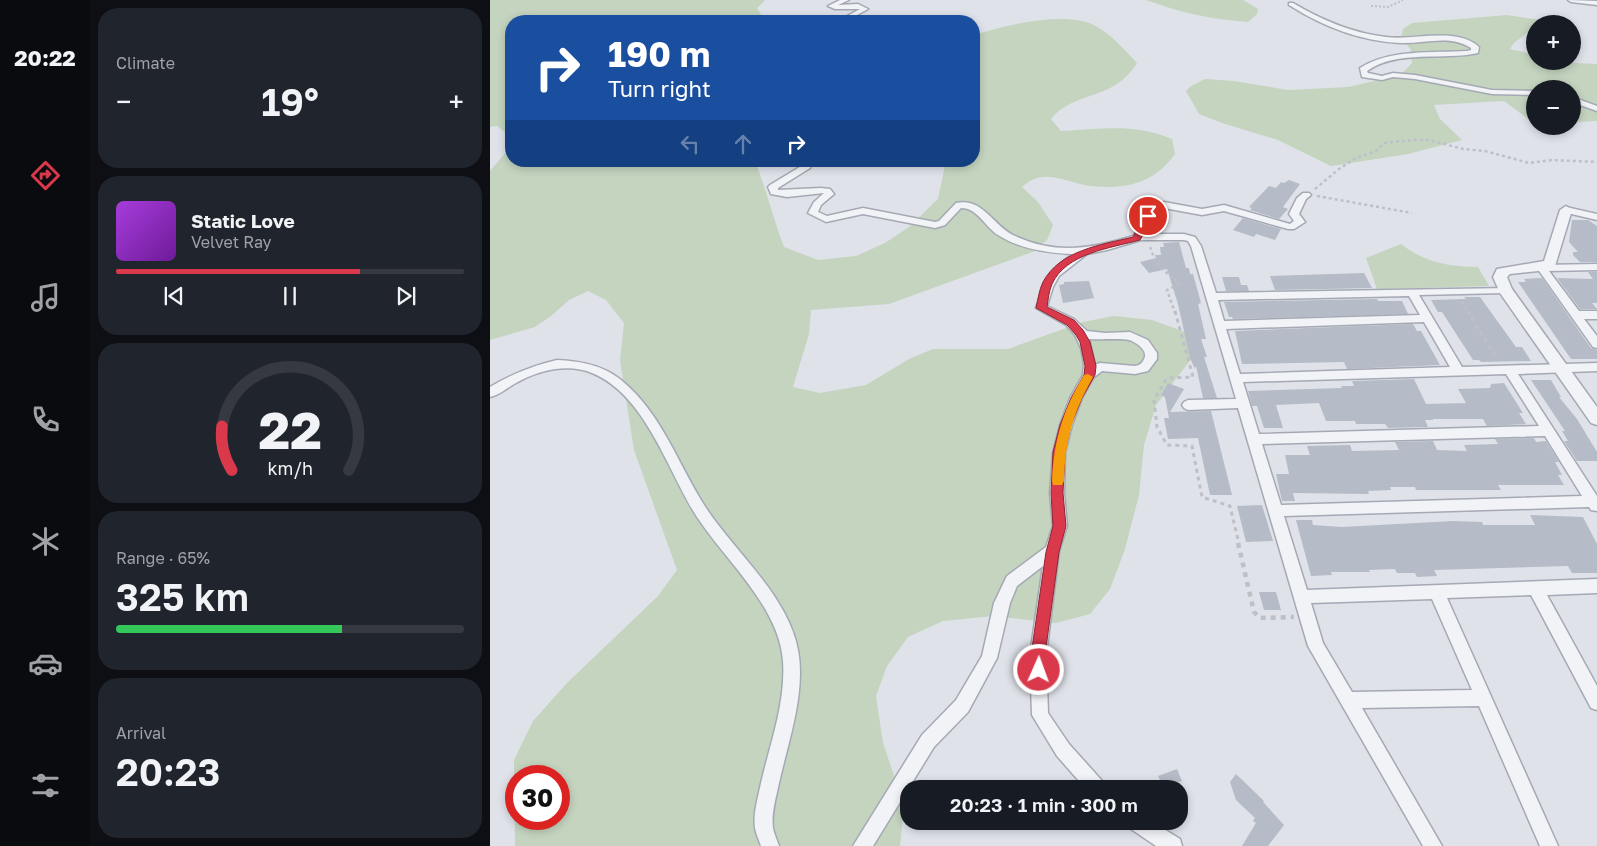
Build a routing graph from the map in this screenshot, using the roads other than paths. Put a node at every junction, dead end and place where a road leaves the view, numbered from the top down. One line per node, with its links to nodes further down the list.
1 (846, 0): 5 (street)
2 (1571, 0): 3 (street)
3 (1597, 3)
4 (1291, 4): 6 (street)
5 (852, 15)
6 (1526, 93)
7 (1581, 103): 8 (street)
8 (1597, 109)
9 (805, 167): 14 (street)
10 (1306, 195): 13 (street)
11 (1566, 210): 12 (street); 16 (street)
12 (1597, 217)
13 (1138, 237): 14 (street); 19 (street)
14 (1085, 251): 24 (street)
15 (1597, 267): 16 (street)
16 (1542, 268): 17 (street); 21 (street)
17 (1505, 290): 18 (street); 27 (street)
18 (1412, 292): 19 (street); 22 (street)
19 (1212, 297): 23 (street)
20 (1597, 314): 21 (street)
21 (1576, 315): 25 (street)
22 (1428, 318): 23 (street); 29 (street)
23 (1221, 325): 31 (street)
24 (1080, 333): 30 (street); 30 (street)
25 (1597, 344)
26 (1597, 367): 27 (street)
27 (1562, 368): 28 (street); 35 (street)
28 (1507, 370): 29 (street); 36 (street)
29 (1459, 372): 31 (street)
30 (1089, 375): 40 (street)
31 (1236, 378): 33 (street)
32 (490, 393): 50 (street)
33 (1244, 403): 34 (street); 37 (street)
34 (1188, 405)
35 (1597, 419)
36 (1548, 431): 37 (street); 38 (street)
37 (1254, 439): 39 (street)
38 (1595, 504): 39 (street)
39 (1275, 511): 44 (street)
40 (1052, 552): 48 (street); 51 (street)
41 (1597, 586): 42 (street)
42 (1536, 589): 43 (street); 47 (street)
43 (1437, 592): 44 (street); 45 (street)
44 (1300, 597): 46 (street)
45 (1484, 698): 46 (street); 54 (street)
46 (1348, 700): 53 (street)
47 (1597, 702)
48 (1090, 780)
49 (1148, 830): 52 (street)
50 (770, 846)
51 (862, 846)
52 (1172, 846)
53 (1433, 846)
54 (1549, 846)

